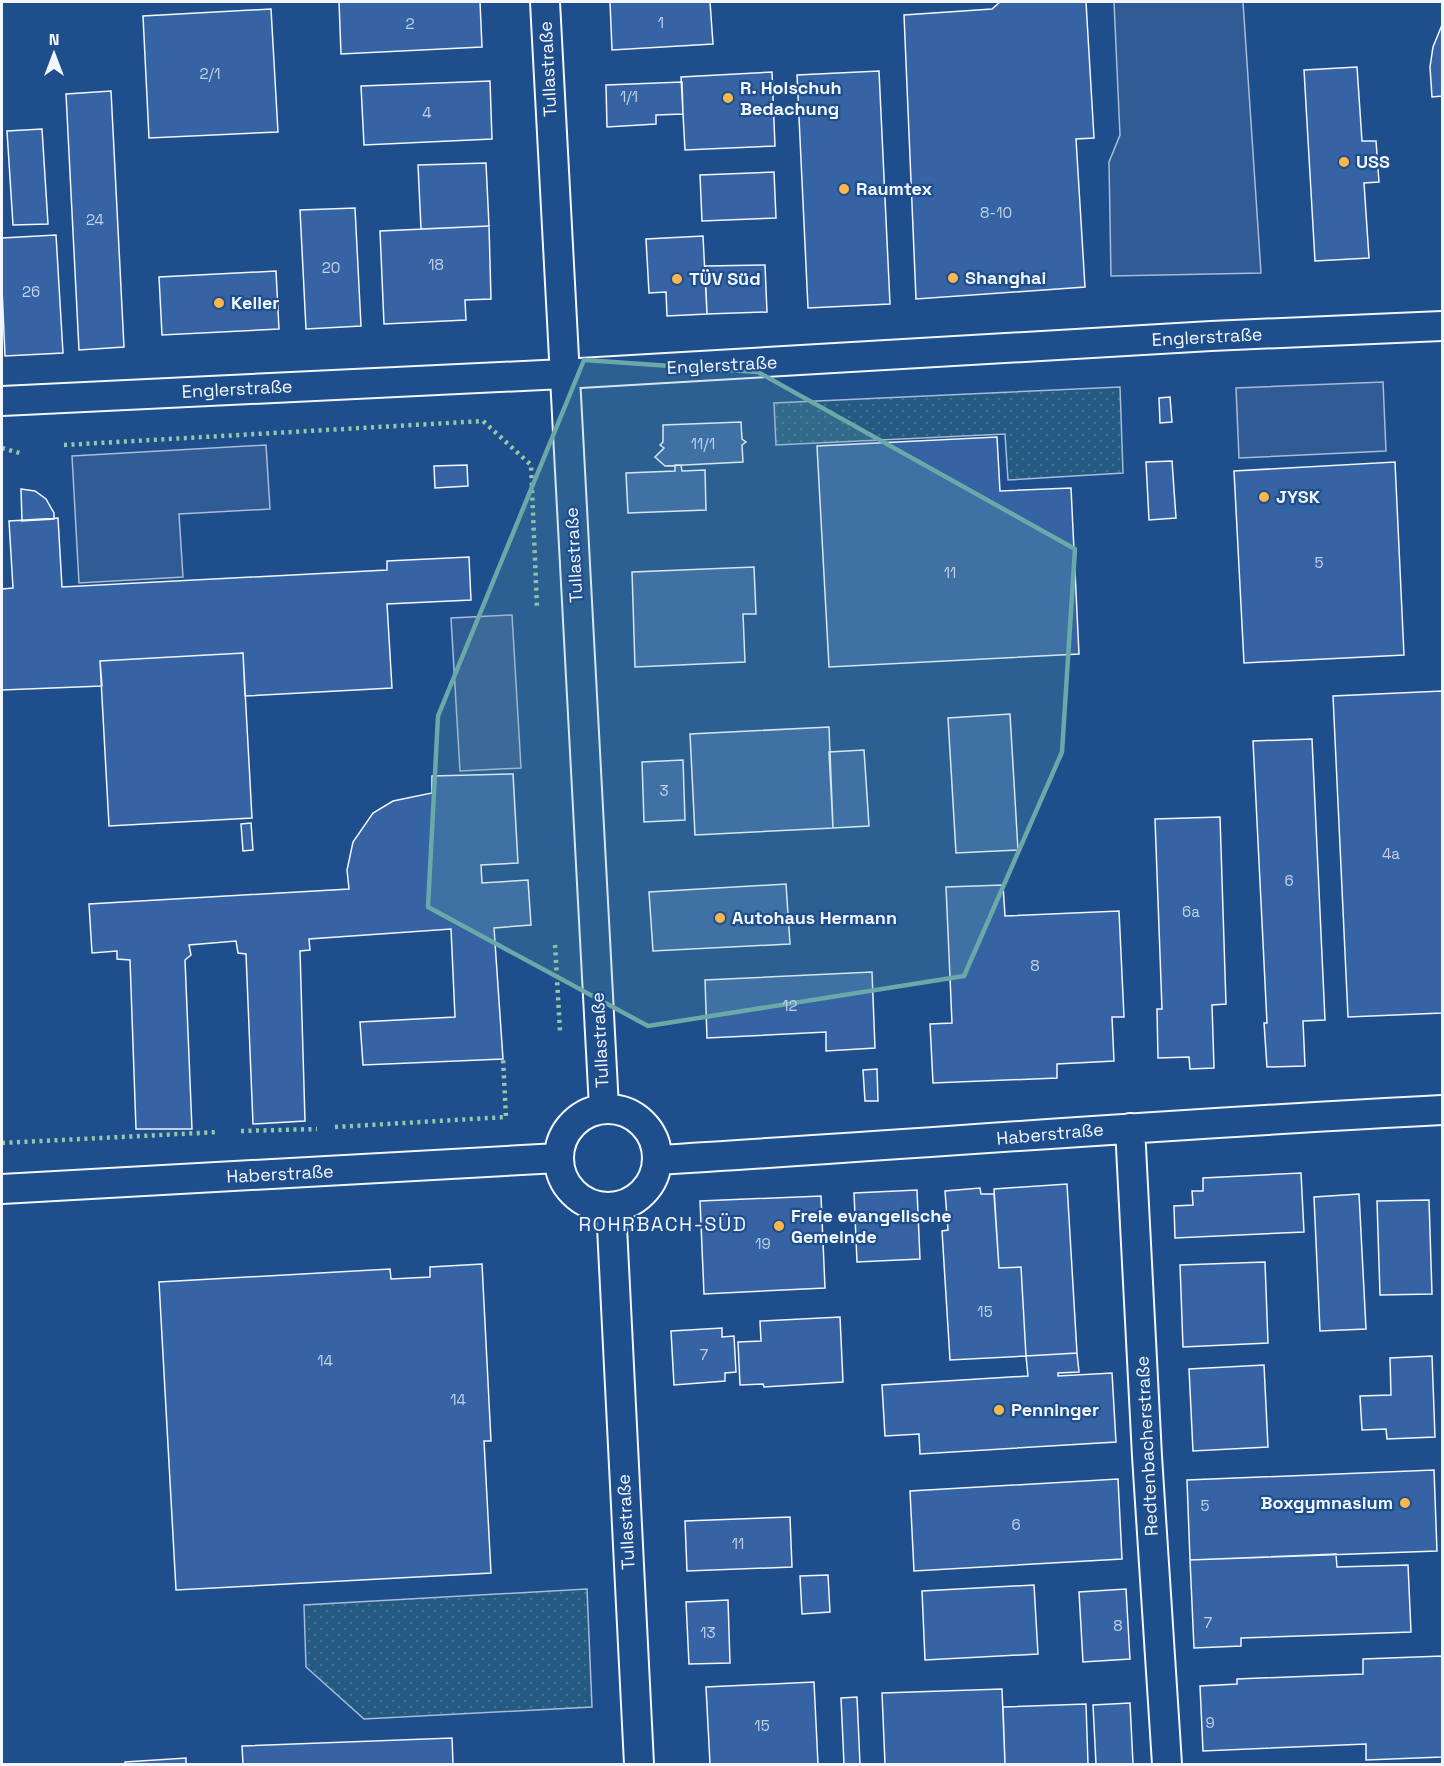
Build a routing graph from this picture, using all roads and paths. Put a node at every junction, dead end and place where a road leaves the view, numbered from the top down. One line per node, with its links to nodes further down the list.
1 (545, 2): 3 (street, Tullastraße)
2 (1443, 326): 3 (street, Englerstraße)
3 (564, 374): 4 (street, Englerstraße); 5 (street, Tullastraße)
4 (2, 401)
5 (604, 1108): 8 (street); 9 (street)
6 (1443, 1110): 7 (street, Haberstraße)
7 (1130, 1128): 9 (street, Haberstraße); 13 (street, Redtenbacherstraße)
8 (558, 1158): 10 (street, Haberstraße); 11 (street)
9 (658, 1160): 11 (street)
10 (2, 1189)
11 (611, 1207): 12 (street, Tullastraße)
12 (639, 1764)
13 (1167, 1764)

